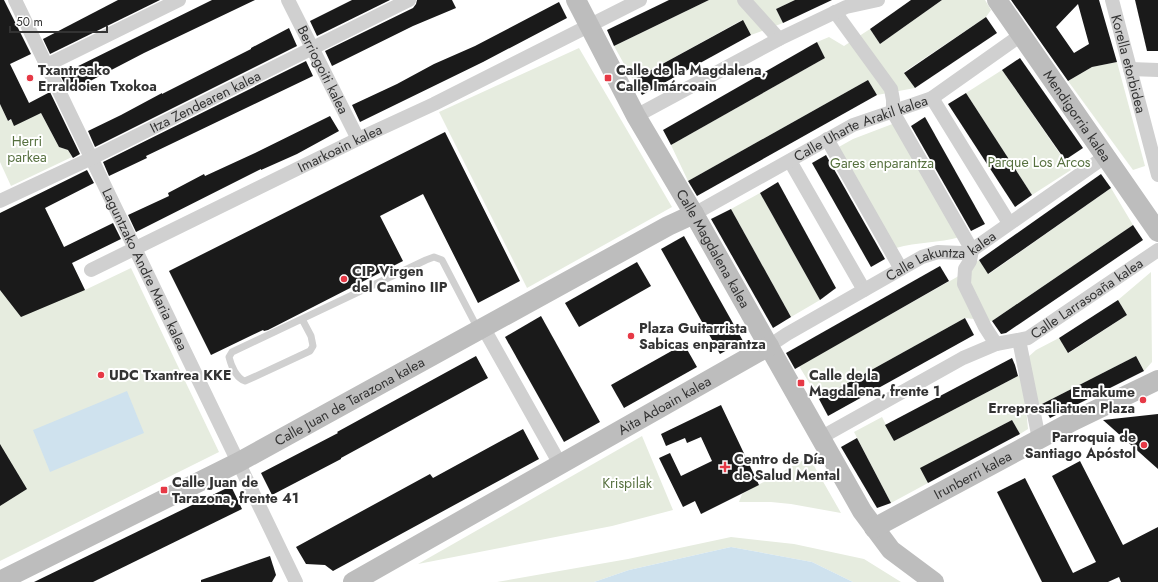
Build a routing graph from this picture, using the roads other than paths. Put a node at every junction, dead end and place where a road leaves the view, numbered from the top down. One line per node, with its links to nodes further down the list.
1 (10, 0): 26 (street, Laguntzako Andre Maria kalea)
2 (16, 0): 17 (street, Laguntzako Andre Maria kalea)
3 (179, 0): 17 (street)
4 (288, 0): 16 (street, Berriogoiti kalea)
5 (409, 0): 16 (street, Itza Zendearen kalea)
6 (576, 0): 13 (street, Calle Magdalena kalea)
7 (640, 0): 13 (street, Imarkoain kalea)
8 (744, 0): 15 (street)
9 (878, 0): 12 (street)
10 (997, 0): 14 (street, Mendigorria kalea)
11 (1112, 0): 18 (street, Korella etorbidea)
12 (835, 12): 15 (street); 21 (street)
13 (588, 26): 22 (street, Calle Magdalena kalea); 23 (street, Imarkoain kalea)
14 (1021, 35): 20 (street, Calle Uharte Arakil kalea); 25 (street, Mendigorria kalea)
15 (778, 38): 22 (street)
16 (312, 48): 23 (street, Berriogoiti kalea); 26 (street, Itza Zendearen kalea)
17 (47, 66): 26 (street, Laguntzako Andre Maria kalea)
18 (1130, 69): 19 (street); 28 (street, Korella etorbidea)
19 (1158, 70)
20 (932, 98): 21 (street, Calle Uharte Arakil kalea); 31 (street)
21 (893, 112): 24 (street, Calle Uharte Arakil kalea); 34 (street)
22 (636, 116): 30 (street, Calle Magdalena kalea)
23 (358, 139): 33 (street, Imarkoain kalea)
24 (828, 139): 27 (street, Calle Uharte Arakil kalea); 36 (street)
25 (1106, 156): 31 (street, Calle Lakuntza kalea); 32 (street, Mendigorria kalea)
26 (90, 159): 29 (street, Itza Zendearen kalea); 33 (street, Laguntzako Andre Maria kalea)
27 (790, 161): 30 (street, Calle Uharte Arakil kalea); 38 (street)
28 (1158, 175)
29 (0, 202)
30 (694, 214): 40 (street, Calle Juan de Tarazona kalea); 43 (street, Calle Magdalena kalea)
31 (1009, 223): 34 (street, Calle Lakuntza kalea)
32 (1158, 232)
33 (132, 245): 37 (street, Imarkoain kalea); 47 (street, Laguntzako Andre Maria kalea)
34 (972, 250): 36 (street, Calle Lakuntza kalea); 42 (street)
35 (1158, 250): 41 (street, Calle Larrasoaña kalea)
36 (902, 269): 38 (street, Calle Lakuntza kalea)
37 (91, 270)
38 (864, 290): 43 (street, Calle Lakuntza kalea)
39 (302, 319): 39 (lane); 40 (lane)
40 (481, 329): 47 (street, Calle Juan de Tarazona kalea); 48 (street)
41 (1019, 340): 42 (street, Calle Larrasoaña kalea); 46 (street)
42 (996, 344): 45 (street, Calle Larrasoaña kalea)
43 (769, 346): 45 (street, Calle Magdalena kalea); 48 (street, Aita Adoain kalea)
44 (1158, 380): 46 (street, Irunberri kalea)
45 (820, 438): 49 (street, Calle Magdalena kalea)
46 (1039, 439): 49 (street, Irunberri kalea)
47 (239, 462): 50 (street, Calle Juan de Tarazona kalea); 52 (street, Laguntzako Andre Maria kalea)
48 (560, 464): 53 (street, Aita Adoain kalea)
49 (874, 528): 54 (street, Calle Magdalena kalea)
50 (22, 577): 51 (street, Calle Juan de Tarazona kalea)
51 (0, 581)
52 (296, 582)
53 (353, 582)
54 (934, 582)

